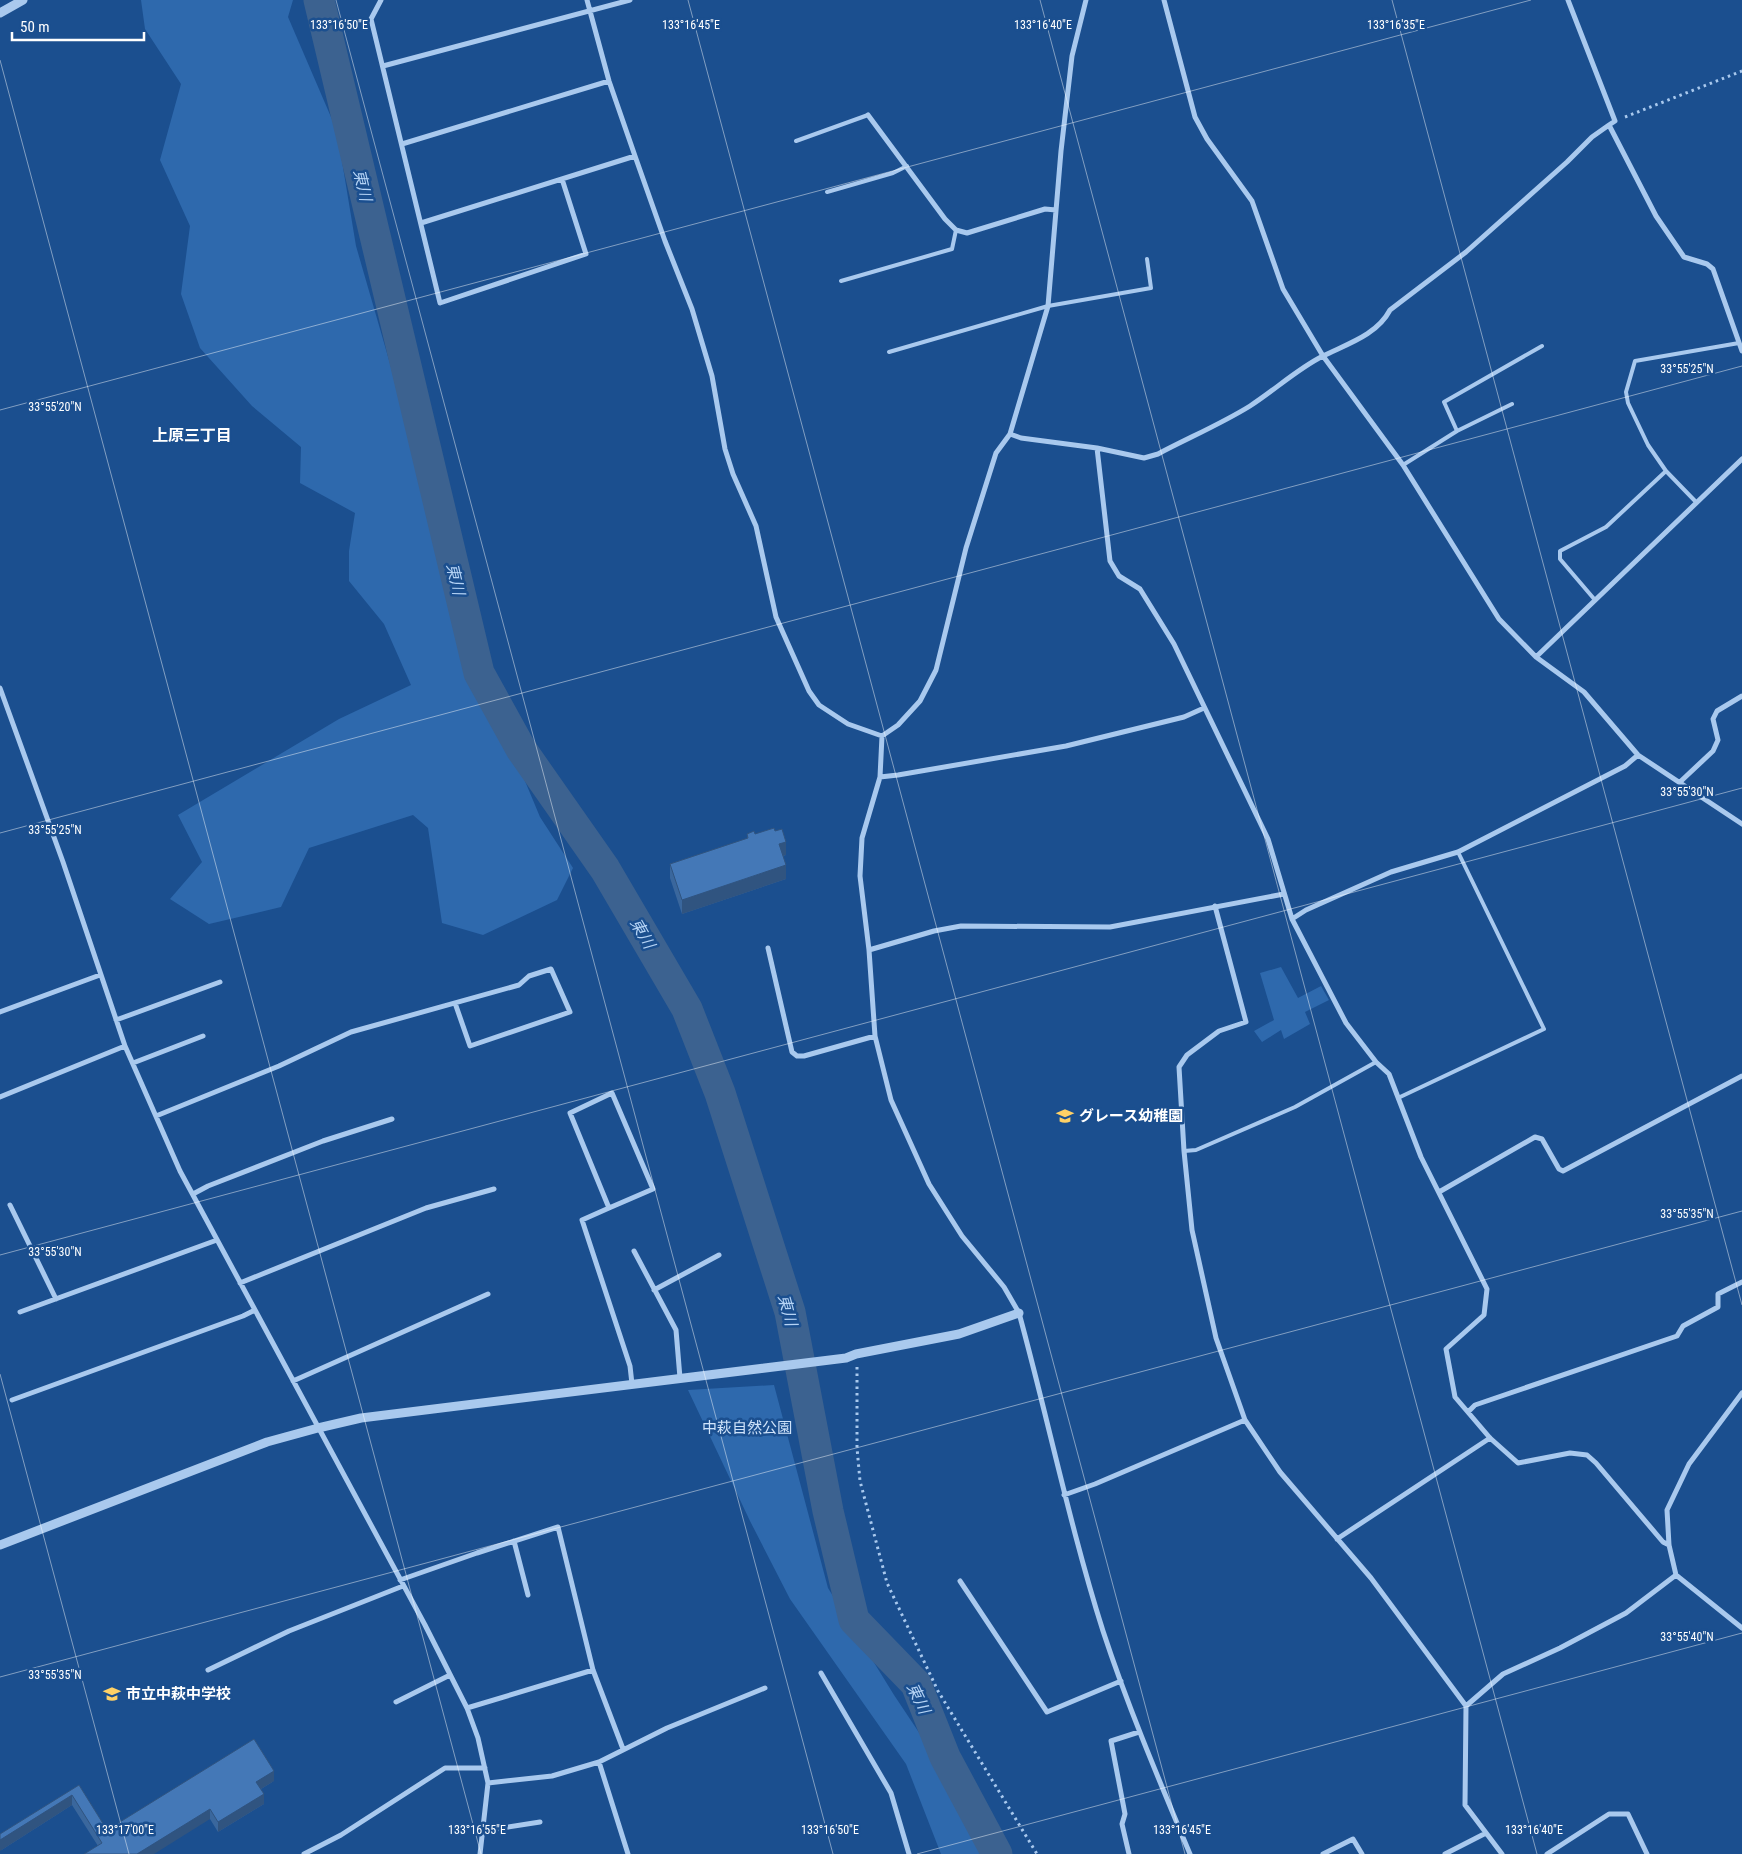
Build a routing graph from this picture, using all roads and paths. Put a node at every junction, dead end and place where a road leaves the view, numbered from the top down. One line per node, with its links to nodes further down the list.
1 (23, 0): 9 (street)
2 (381, 0): 10 (street)
3 (587, 0): 8 (street)
4 (630, 0): 8 (street)
5 (1086, 0): 22 (street)
6 (1164, 0): 32 (street)
7 (1568, 0): 14 (street)
8 (590, 11): 10 (street); 12 (street)
9 (0, 13)
10 (383, 66): 17 (street)
11 (1742, 71): 14 (path)
12 (609, 81): 17 (street); 18 (street)
13 (868, 115): 16 (lane); 19 (street)
14 (1616, 121): 15 (street)
15 (1609, 125): 28 (street); 32 (street)
16 (796, 141)
17 (402, 144): 23 (street)
18 (634, 156): 20 (street); 47 (street)
19 (907, 166): 21 (lane); 24 (street)
20 (562, 179): 23 (street); 23 (street)
21 (827, 192)
22 (1056, 210): 24 (street); 27 (street)
23 (421, 223)
24 (956, 230): 26 (lane)
25 (1147, 259): 27 (lane)
26 (841, 281)
27 (1048, 306): 31 (lane); 35 (street)
28 (1739, 343): 30 (street); 39 (lane)
29 (1542, 346): 34 (lane)
30 (1742, 351)
31 (889, 352)
32 (1323, 356): 36 (street); 38 (street)
33 (1512, 404): 34 (lane)
34 (1457, 431): 38 (lane)
35 (1010, 434): 36 (street); 47 (street)
36 (1097, 448): 46 (street)
37 (1742, 459): 40 (street)
38 (1403, 465): 42 (street)
39 (1666, 471): 40 (lane); 41 (lane)
40 (1696, 502): 41 (street)
41 (1595, 600): 42 (street)
42 (1536, 657): 48 (street)
43 (0, 688): 45 (street)
44 (1742, 696): 50 (street)
45 (2, 700): 58 (street)
46 (1204, 708): 49 (street); 53 (street)
47 (882, 736): 49 (street)
48 (1638, 755): 50 (street); 52 (street)
49 (880, 777): 57 (street)
50 (1680, 782): 51 (street)
51 (1742, 824)
52 (1458, 852): 55 (street); 71 (lane)
53 (1284, 894): 54 (street); 55 (street)
54 (1215, 906): 57 (street); 74 (street)
55 (1292, 919): 67 (street)
56 (768, 948): 65 (street)
57 (869, 950): 65 (street)
58 (100, 975): 62 (street); 63 (street)
59 (220, 982): 63 (street)
60 (455, 1003): 60 (street); 72 (street)
61 (0, 1004): 62 (street)
62 (2, 1011)
63 (116, 1020): 66 (street)
64 (203, 1036): 68 (street)
65 (875, 1036): 90 (street)
66 (125, 1046): 68 (street); 70 (street)
67 (1376, 1062): 71 (street); 74 (lane)
68 (133, 1063): 72 (street)
69 (1742, 1076): 76 (street)
70 (0, 1097)
71 (1398, 1098): 76 (street)
72 (156, 1116): 77 (street)
73 (392, 1119): 77 (street)
74 (1184, 1152): 98 (street)
75 (494, 1189): 84 (street)
76 (1439, 1192): 97 (street)
77 (192, 1194): 80 (street)
78 (10, 1205): 87 (street)
79 (609, 1208): 79 (street); 94 (street)
80 (217, 1240): 84 (street); 87 (street)
81 (634, 1251): 85 (street)
82 (719, 1255): 85 (street)
83 (1742, 1282): 97 (street)
84 (240, 1283): 88 (street)
85 (654, 1290): 92 (street)
86 (488, 1294): 93 (street)
87 (56, 1299): 89 (street)
88 (255, 1310): 93 (street); 96 (street)
89 (20, 1312)
90 (1020, 1313): 91 (street); 101 (street)
91 (856, 1354): 92 (street); 133 (path)
92 (680, 1378): 94 (street)
93 (293, 1381): 99 (street)
94 (632, 1384): 99 (street)
95 (1742, 1393): 105 (street)
96 (12, 1400)
97 (1468, 1412): 100 (street)
98 (1245, 1420): 101 (street); 102 (street)
99 (318, 1428): 104 (street); 107 (street)
100 (1490, 1438): 102 (street); 105 (street)
101 (1064, 1495): 116 (street)
102 (1336, 1538): 119 (street)
103 (514, 1541): 107 (street); 110 (street); 113 (street)
104 (0, 1545)
105 (1669, 1545): 106 (street)
106 (1676, 1575): 111 (street); 119 (street)
107 (400, 1580): 109 (street)
108 (960, 1581): 116 (street)
109 (403, 1586): 112 (street); 115 (street)
110 (528, 1595)
111 (1742, 1628)
112 (208, 1670)
113 (593, 1670): 120 (street); 122 (street)
114 (821, 1673): 132 (street)
115 (450, 1675): 118 (street); 120 (street)
116 (1121, 1681): 121 (street)
117 (765, 1688): 122 (street)
118 (396, 1702)
119 (1466, 1706): 128 (street)
120 (467, 1708): 124 (street)
121 (1139, 1732): 134 (street); 135 (street)
122 (623, 1749): 123 (street)
123 (599, 1762): 125 (street); 131 (street)
124 (486, 1768): 125 (street); 129 (street)
125 (488, 1783): 127 (street)
126 (540, 1822): 127 (street)
127 (482, 1826): 130 (street)
128 (1486, 1833): 138 (street); 139 (street)
129 (304, 1854)
130 (480, 1854)
131 (628, 1854)
132 (909, 1854)
133 (1037, 1854)
134 (1129, 1854)
135 (1190, 1854)
136 (1323, 1854): 137 (street)
137 (1362, 1854)
138 (1445, 1854)
139 (1502, 1854)
140 (1547, 1854): 141 (street)
141 (1647, 1854)

